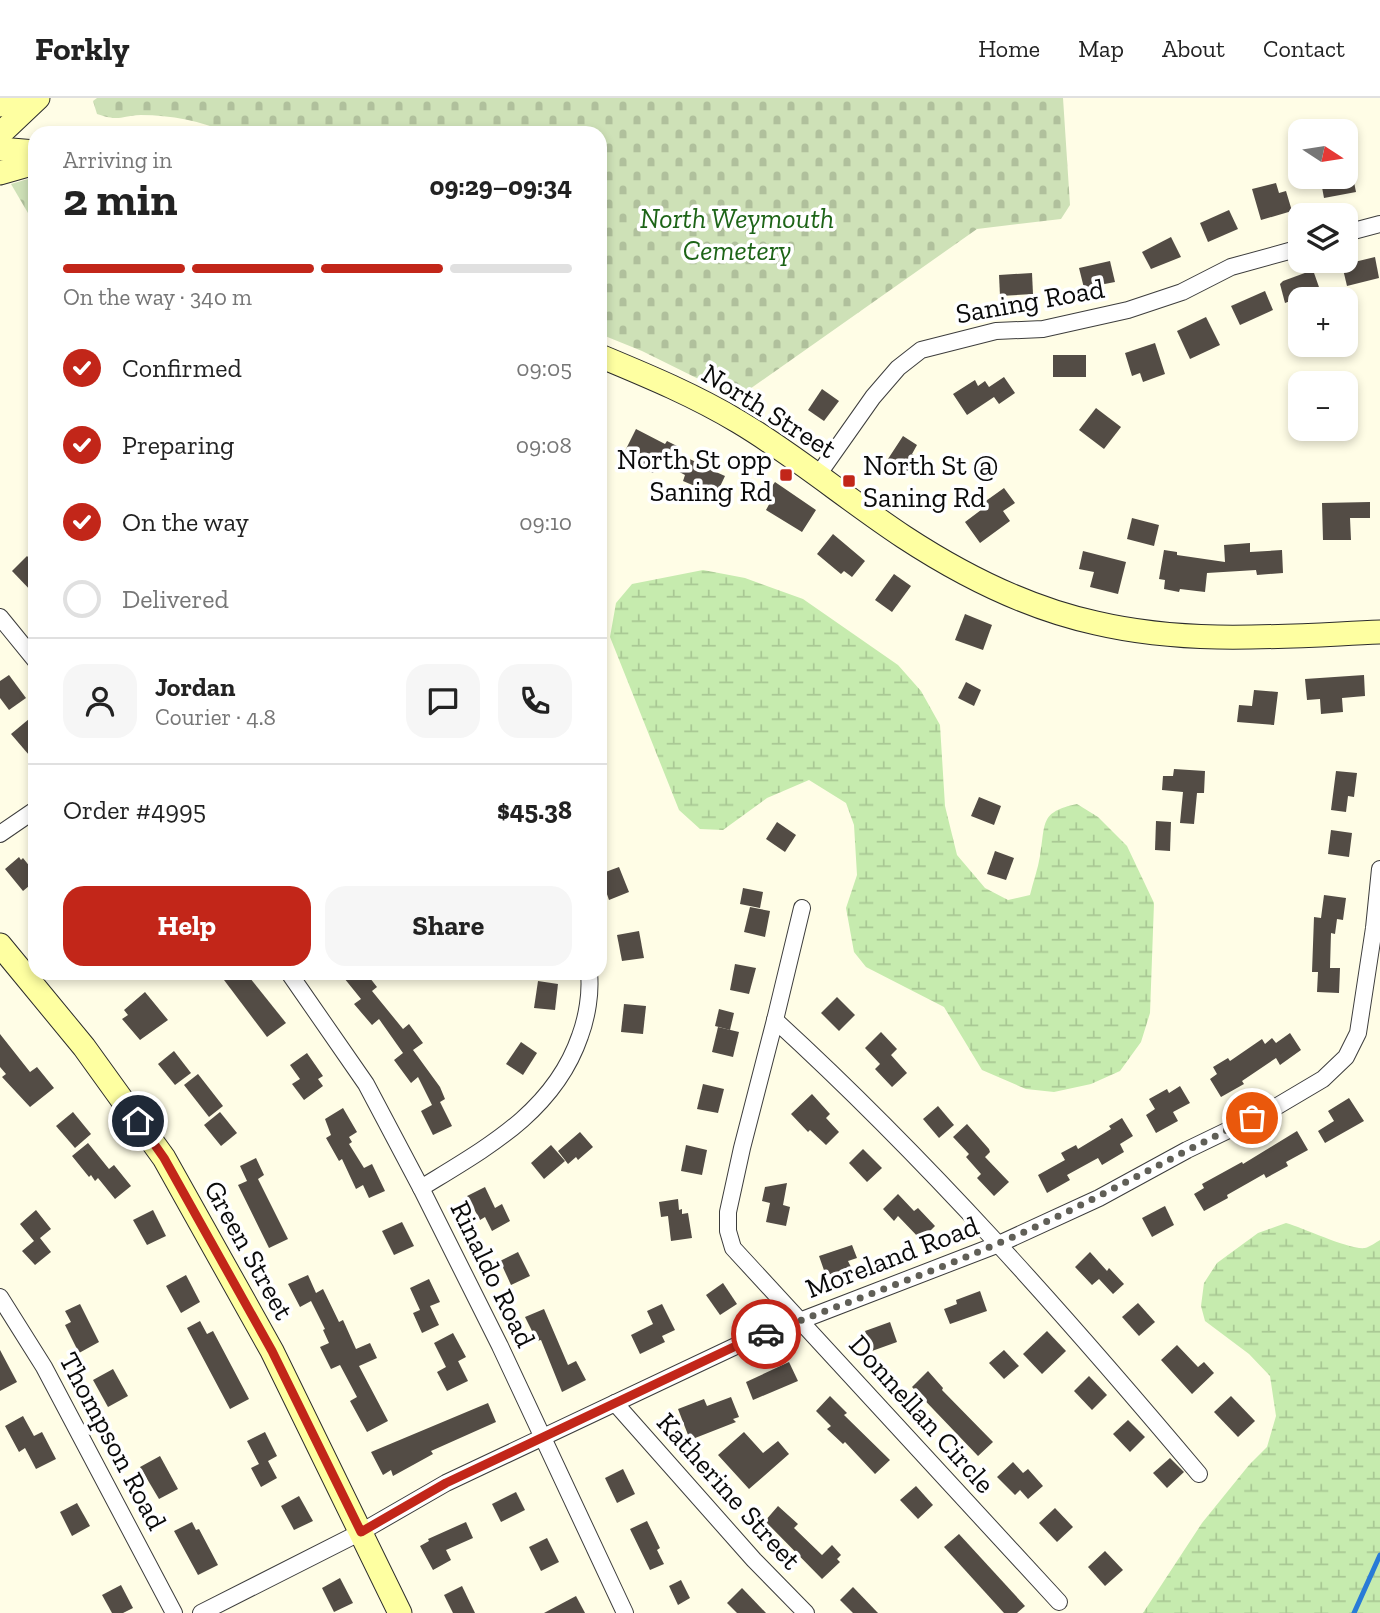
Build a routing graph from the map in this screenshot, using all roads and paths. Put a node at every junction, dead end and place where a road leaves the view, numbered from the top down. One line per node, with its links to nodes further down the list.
1 (20, 98): 3 (street)
2 (38, 98): 4 (street)
3 (0, 106)
4 (0, 134)
5 (0, 149): 6 (street)
6 (28, 151)
7 (28, 165): 8 (street)
8 (0, 173)
9 (1380, 224): 10 (street)
10 (1358, 230)
11 (1288, 251): 13 (street, Saning Road)
12 (607, 359): 13 (street, North Street)
13 (818, 475): 15 (street, North Street)
14 (0, 617): 16 (street)
15 (1380, 632)
16 (28, 651)
17 (28, 815): 18 (street)
18 (0, 834)
19 (1380, 869): 28 (street, Moreland Road)
20 (802, 908): 26 (street, Donnellan Circle)
21 (0, 945): 22 (street, Green Street)
22 (28, 979)
23 (29, 980): 34 (street, Green Street)
24 (294, 980): 27 (street, Rinaldo Road)
25 (590, 980): 27 (street)
26 (775, 1020): 28 (street); 30 (street, Donnellan Circle)
27 (421, 1188): 32 (street, Rinaldo Road)
28 (999, 1244): 30 (street, Moreland Road); 33 (street)
29 (0, 1297): 36 (street, Thompson Road)
30 (802, 1320): 31 (street, Moreland Road); 35 (street, Donnellan Circle)
31 (615, 1403): 32 (street, Moreland Road); 40 (street, Katherine Street)
32 (543, 1439): 34 (street, Moreland Road); 39 (street, Rinaldo Road)
33 (1199, 1474)
34 (361, 1532): 37 (street, Moreland Road); 38 (street, Green Street)
35 (1059, 1602)
36 (174, 1613)
37 (201, 1613)
38 (400, 1613)
39 (625, 1613)
40 (806, 1613)

